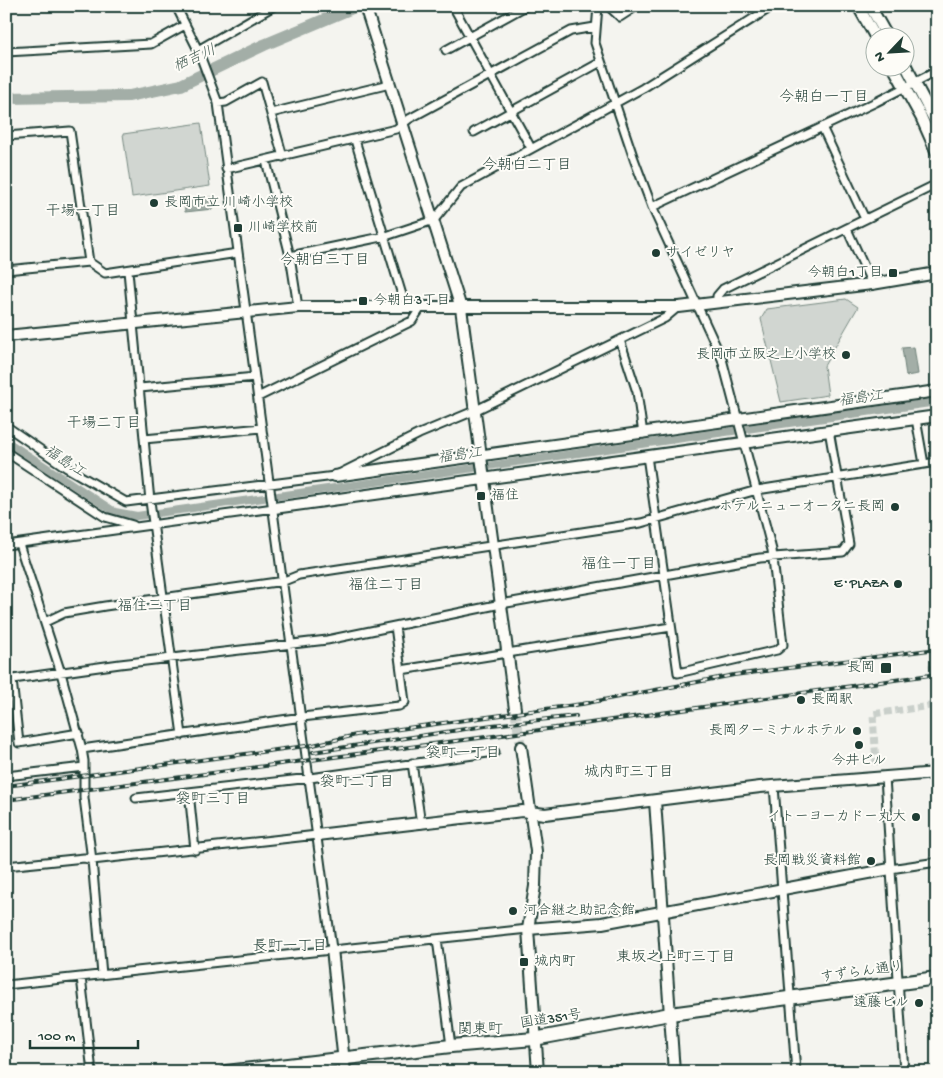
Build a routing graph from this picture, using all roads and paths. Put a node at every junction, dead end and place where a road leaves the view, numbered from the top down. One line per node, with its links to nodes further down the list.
1 (176, 6): 12 (street)
2 (274, 6): 19 (street)
3 (365, 6): 25 (street)
4 (453, 6): 16 (street)
5 (526, 6): 16 (street)
6 (598, 6): 13 (street)
7 (608, 6): 8 (street)
8 (637, 6)
9 (773, 6): 28 (street)
10 (858, 6): 14 (street)
11 (870, 6): 15 (street)
12 (185, 25): 18 (street); 19 (street)
13 (595, 27): 20 (street); 22 (street)
14 (870, 28)
15 (882, 28)
16 (470, 37): 17 (street); 22 (street)
17 (446, 50)
18 (6, 52)
19 (199, 52): 27 (street)
20 (601, 62): 28 (street); 29 (street)
21 (937, 71): 26 (street)
22 (491, 75): 29 (street); 31 (street)
23 (903, 78): 26 (street)
24 (909, 78): 26 (street)
25 (390, 84): 30 (street); 31 (street)
26 (910, 85): 32 (street); 33 (street); 38 (street)
27 (217, 100): 30 (street); 41 (street)
28 (615, 103): 37 (street); 43 (street)
29 (511, 112): 34 (street); 37 (street)
30 (271, 113): 39 (street)
31 (403, 124): 36 (street); 45 (street)
32 (937, 125)
33 (822, 127): 43 (street); 44 (street)
34 (474, 132)
35 (6, 136): 51 (street)
36 (355, 140): 39 (street); 47 (street)
37 (531, 148): 45 (street)
38 (937, 153)
39 (283, 157): 40 (street)
40 (266, 161): 41 (street); 49 (street)
41 (226, 169): 48 (street)
42 (937, 184): 44 (street)
43 (652, 207): 57 (street)
44 (865, 219): 46 (street)
45 (434, 220): 47 (street); 61 (street)
46 (847, 229): 55 (street); 56 (street)
47 (386, 236): 49 (street); 60 (street)
48 (238, 254): 53 (street); 63 (street)
49 (290, 256): 59 (street)
50 (6, 257): 52 (street)
51 (88, 262): 52 (street); 53 (street)
52 (7, 270)
53 (128, 271): 64 (street)
54 (937, 273): 55 (street)
55 (872, 284): 56 (street)
56 (717, 303): 57 (street)
57 (699, 305): 58 (street); 74 (street)
58 (678, 306): 61 (street); 66 (street)
59 (298, 307): 60 (street); 63 (street)
60 (406, 308): 62 (street)
61 (461, 308): 62 (street); 71 (street)
62 (420, 309): 70 (street)
63 (246, 313): 64 (street); 67 (street)
64 (134, 323): 65 (street); 68 (street)
65 (6, 336)
66 (620, 340): 71 (street); 78 (street)
67 (255, 377): 68 (street); 70 (street)
68 (140, 388): 79 (street)
69 (937, 391): 74 (street)
70 (258, 397): 76 (street)
71 (474, 411): 83 (street); 86 (street)
72 (937, 416): 73 (street)
73 (916, 418): 77 (street); 85 (street)
74 (740, 423): 78 (street); 80 (street)
75 (6, 426): 91 (street)
76 (262, 428): 79 (street); 89 (street)
77 (829, 430): 80 (street); 88 (street)
78 (643, 434): 83 (street)
79 (144, 440): 91 (street)
80 (743, 440): 82 (street); 90 (street)
81 (6, 452): 95 (street)
82 (647, 456): 87 (street); 93 (street)
83 (481, 459): 86 (street); 87 (street)
84 (937, 462): 85 (street)
85 (924, 464): 88 (street)
86 (335, 476): 89 (street)
87 (484, 477): 92 (street); 98 (street)
88 (838, 478): 90 (street); 99 (street)
89 (271, 488): 91 (street); 92 (street)
90 (757, 490): 93 (street); 99 (street)
91 (150, 503): 94 (street)
92 (274, 506): 94 (street); 101 (street)
93 (657, 519): 98 (street); 100 (street)
94 (153, 523): 95 (street); 102 (street)
95 (143, 526): 97 (street)
96 (7, 544): 97 (street)
97 (19, 544): 104 (street)
98 (493, 546): 101 (street); 103 (street)
99 (772, 558): 100 (street); 106 (street)
100 (666, 576): 103 (street); 106 (street)
101 (284, 581): 102 (street); 107 (street)
102 (162, 598): 104 (street); 109 (street)
103 (501, 604): 105 (street); 108 (street)
104 (45, 622): 111 (street)
105 (395, 626): 107 (street); 110 (street)
106 (671, 627): 108 (street)
107 (291, 643): 109 (street); 114 (street)
108 (508, 653): 110 (street); 113 (street)
109 (171, 659): 111 (street); 116 (street)
110 (401, 670): 114 (street)
111 (61, 673): 112 (street); 115 (street)
112 (9, 680): 115 (street)
113 (515, 709)
114 (302, 717): 116 (street); 125 (street)
115 (79, 733): 118 (street)
116 (182, 735): 118 (street)
117 (522, 747): 130 (street)
118 (82, 749): 121 (street)
119 (495, 752): 120 (street)
120 (412, 762): 125 (street); 131 (street)
121 (84, 767): 123 (street); 134 (street)
122 (937, 773): 124 (street)
123 (6, 776)
124 (885, 777): 126 (street); 137 (street)
125 (310, 778): 127 (street); 132 (street)
126 (774, 786): 129 (street); 138 (street)
127 (189, 792): 128 (street); 133 (street)
128 (136, 798)
129 (655, 801): 130 (street); 139 (street)
130 (531, 812): 131 (street); 140 (street)
131 (421, 824): 132 (street)
132 (317, 835): 133 (street); 142 (street)
133 (195, 850): 134 (street)
134 (92, 860): 136 (street); 143 (street)
135 (937, 862): 137 (street)
136 (6, 866)
137 (890, 869): 138 (street); 146 (street)
138 (783, 889): 139 (street); 148 (street)
139 (663, 912): 140 (street); 149 (street)
140 (528, 929): 141 (street); 150 (street)
141 (437, 939): 142 (street); 151 (street)
142 (332, 949): 143 (street); 152 (street)
143 (102, 975): 144 (street)
144 (81, 978): 147 (street); 153 (street)
145 (937, 978): 146 (highway, すずらん通り)
146 (898, 983): 148 (highway, すずらん通り); 158 (street)
147 (6, 985)
148 (791, 998): 149 (highway, 国道351号); 157 (street)
149 (670, 1014): 150 (highway, 国道351号); 156 (street)
150 (534, 1040): 151 (highway, 国道351号); 155 (street)
151 (451, 1046): 152 (highway, 国道351号)
152 (345, 1065): 154 (highway, 国道351号)
153 (92, 1072)
154 (226, 1072)
155 (538, 1072)
156 (674, 1072)
157 (796, 1072)
158 (904, 1072)

